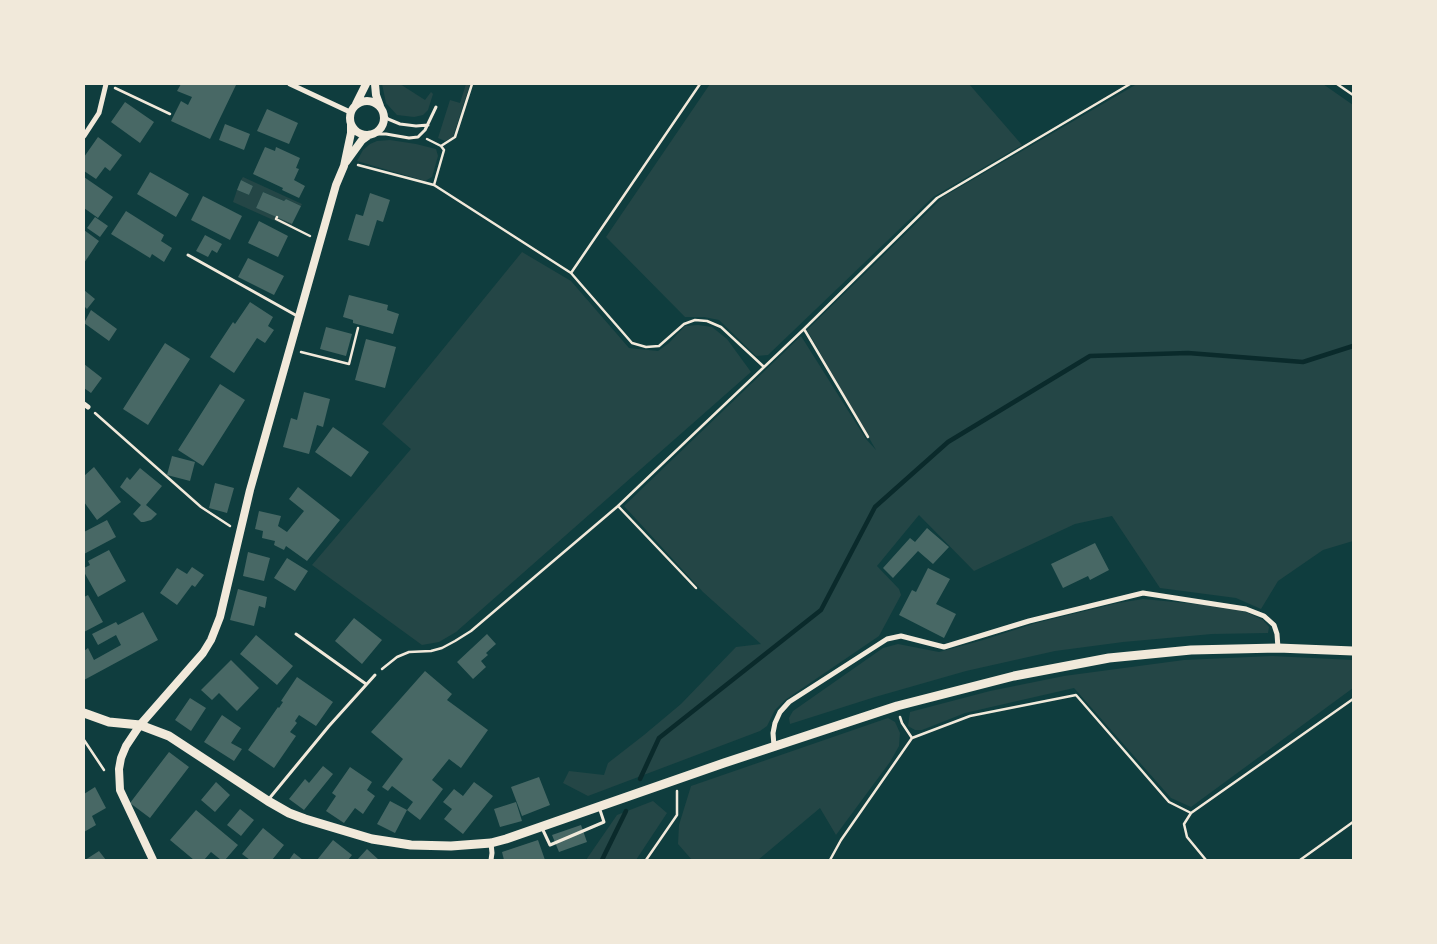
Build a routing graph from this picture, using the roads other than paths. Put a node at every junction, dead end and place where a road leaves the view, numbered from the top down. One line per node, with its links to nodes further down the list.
1 (106, 84): 12 (street)
2 (290, 84): 8 (street)
3 (366, 84): 5 (street)
4 (375, 84): 7 (street)
5 (355, 105): 7 (street); 8 (street)
6 (436, 107): 9 (lane)
7 (382, 110): 9 (lane); 11 (street)
8 (350, 112): 10 (street)
9 (428, 124): 11 (lane)
10 (351, 125): 11 (street); 13 (street)
11 (370, 135): 13 (street)
12 (84, 136)
13 (344, 166): 15 (street)
14 (188, 255): 15 (lane)
15 (299, 317): 22 (street)
16 (296, 634): 20 (lane)
17 (1278, 648): 18 (main road); 23 (main road); 23 (street)
18 (1353, 651)
19 (375, 675): 20 (lane)
20 (366, 684): 24 (lane)
21 (84, 713): 22 (main road)
22 (140, 725): 24 (main road); 28 (street)
23 (774, 746): 25 (main road)
24 (268, 801): 27 (main road)
25 (599, 807): 26 (main road); 26 (lane)
26 (542, 827): 27 (main road)
27 (491, 843): 29 (street)
28 (153, 860)
29 (491, 860)

